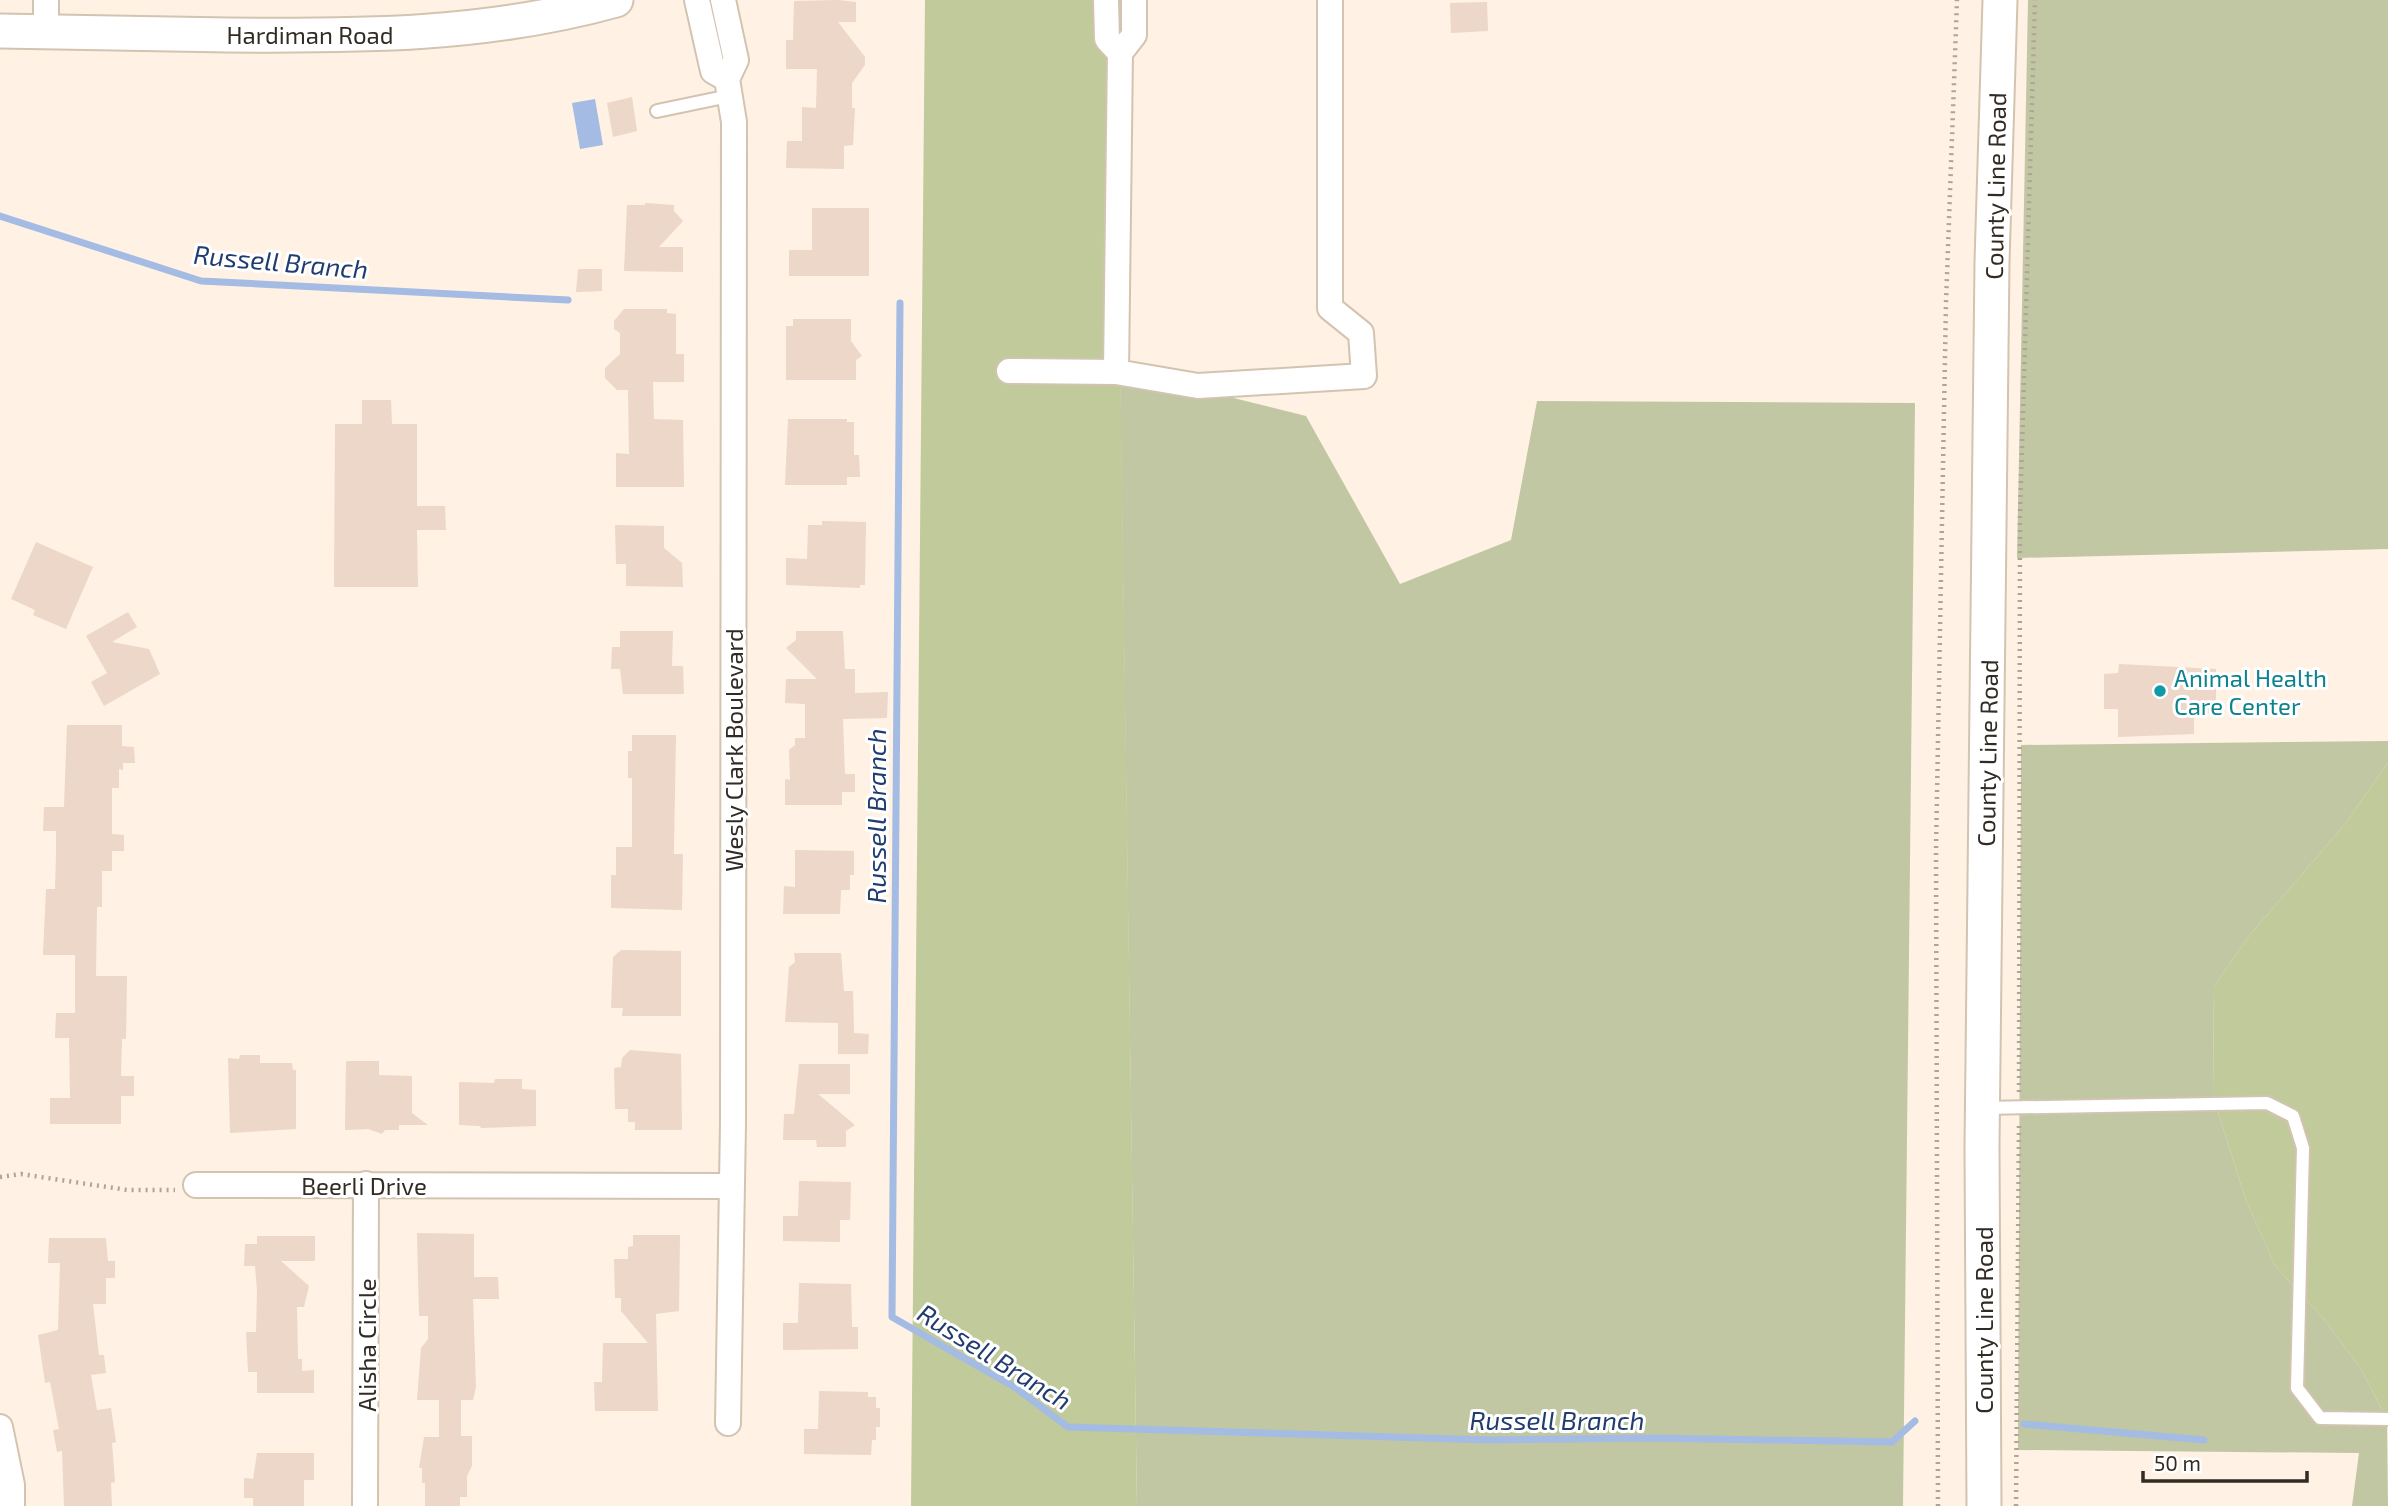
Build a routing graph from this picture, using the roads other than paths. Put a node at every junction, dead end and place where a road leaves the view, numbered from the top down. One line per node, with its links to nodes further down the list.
1 (616, 0): 8 (main road, Hardiman Road)
2 (697, 0): 11 (street, Wesly Clark Boulevard)
3 (723, 0): 11 (street, Wesly Clark Boulevard)
4 (1106, 0): 10 (street)
5 (1134, 0): 10 (street)
6 (1330, 0): 14 (street)
7 (2000, 0): 15 (main road, County Line Road)
8 (46, 16): 9 (main road, Hardiman Road)
9 (0, 31)
10 (1120, 53): 14 (street)
11 (728, 87): 12 (lane); 18 (street, Wesly Clark Boulevard)
12 (657, 111)
13 (1009, 371): 14 (street)
14 (1116, 372)
15 (1983, 1108): 19 (lane); 24 (main road, County Line Road)
16 (366, 1184): 17 (street, Beerli Drive); 18 (street, Beerli Drive); 23 (street, Alisha Circle)
17 (196, 1185)
18 (731, 1186): 20 (street, Wesly Clark Boulevard)
19 (2388, 1419)
20 (728, 1423)
21 (0, 1427): 22 (street)
22 (12, 1506)
23 (365, 1506)
24 (1984, 1506)

